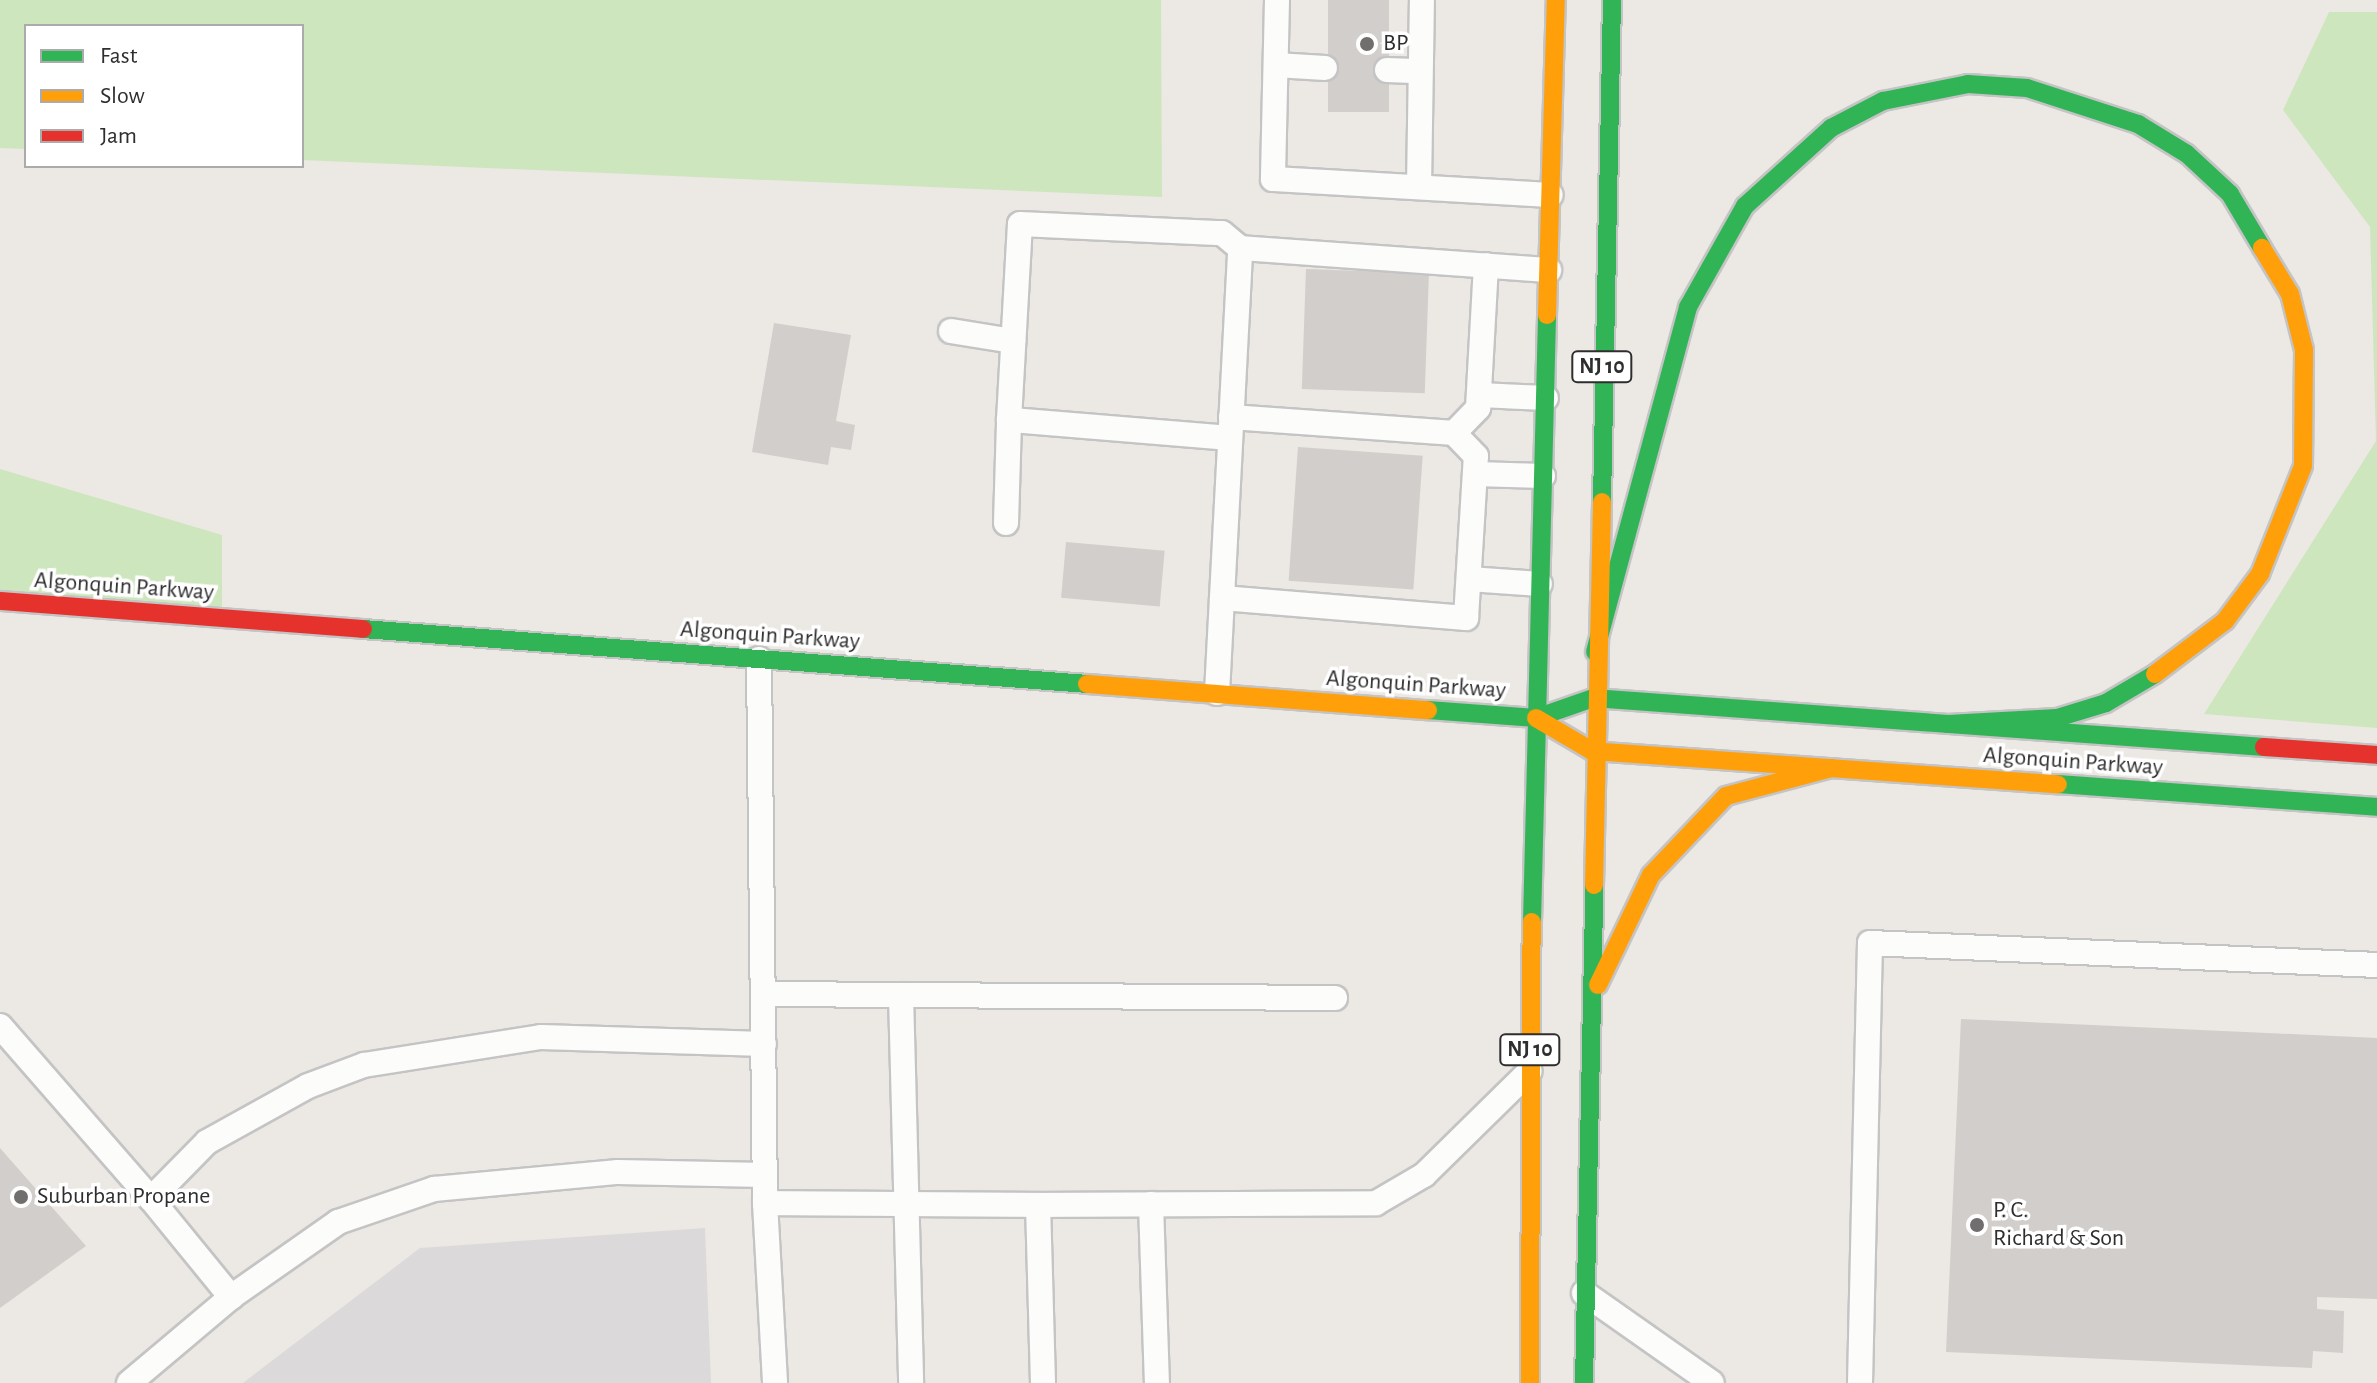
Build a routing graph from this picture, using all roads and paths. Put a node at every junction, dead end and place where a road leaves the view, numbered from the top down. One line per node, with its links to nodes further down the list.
1 (1277, 0): 5 (lane)
2 (1422, 0): 8 (lane)
3 (1556, 0): 10 (main road, NJ 10)
4 (1612, 0): 28 (main road, NJ 10)
5 (1276, 65): 6 (lane); 9 (lane)
6 (1325, 68)
7 (1387, 70): 8 (lane)
8 (1420, 71): 9 (lane)
9 (1419, 187): 10 (lane)
10 (1551, 195): 13 (main road, NJ 10)
11 (1240, 248): 12 (lane); 15 (lane); 19 (lane)
12 (1486, 265): 13 (lane); 16 (lane)
13 (1549, 270): 17 (main road, NJ 10)
14 (951, 331): 15 (lane)
15 (1013, 341): 18 (lane)
16 (1479, 395): 17 (lane); 20 (lane)
17 (1546, 398): 22 (main road, NJ 10)
18 (1009, 420): 19 (lane); 23 (lane)
19 (1230, 427): 20 (lane); 26 (lane)
20 (1454, 433): 21 (lane)
21 (1475, 474): 22 (lane); 24 (lane)
22 (1543, 476): 25 (main road, NJ 10)
23 (1006, 523)
24 (1469, 579): 25 (lane); 26 (lane)
25 (1540, 584): 32 (main road, NJ 10)
26 (1222, 598): 30 (lane)
27 (0, 601): 29 (main road, Algonquin Parkway)
28 (1595, 652): 31 (main road, NJ 10); 33 (main road)
29 (759, 659): 30 (main road, Algonquin Parkway); 39 (lane)
30 (1217, 693): 32 (main road, Algonquin Parkway)
31 (1593, 698): 32 (main road, Algonquin Parkway); 33 (main road, Algonquin Parkway); 34 (main road, NJ 10)
32 (1536, 718): 34 (main road, Algonquin Parkway); 45 (main road, NJ 10)
33 (1948, 724): 35 (main road, Algonquin Parkway)
34 (1592, 751): 36 (main road, Algonquin Parkway); 42 (main road, NJ 10)
35 (2377, 755)
36 (1831, 768): 37 (main road, Algonquin Parkway); 42 (main road)
37 (2377, 807)
38 (2377, 965): 62 (lane)
39 (763, 994): 40 (lane); 44 (lane)
40 (901, 995): 41 (lane); 49 (lane)
41 (1335, 998)
42 (1586, 1018): 52 (main road, NJ 10)
43 (0, 1026): 47 (lane)
44 (764, 1044): 46 (lane); 47 (lane)
45 (1530, 1071): 50 (lane); 59 (main road, NJ 10)
46 (765, 1175): 48 (lane); 53 (lane)
47 (151, 1199): 53 (lane)
48 (765, 1203): 49 (lane); 55 (lane)
49 (906, 1204): 51 (lane); 56 (lane)
50 (1151, 1204): 51 (lane); 58 (lane)
51 (1038, 1205): 57 (lane)
52 (1584, 1293): 60 (main road, NJ 10); 61 (lane)
53 (231, 1297): 54 (lane)
54 (129, 1383)
55 (775, 1383)
56 (911, 1383)
57 (1043, 1383)
58 (1157, 1383)
59 (1530, 1383)
60 (1584, 1383)
61 (1712, 1383)
62 (1860, 1383)

